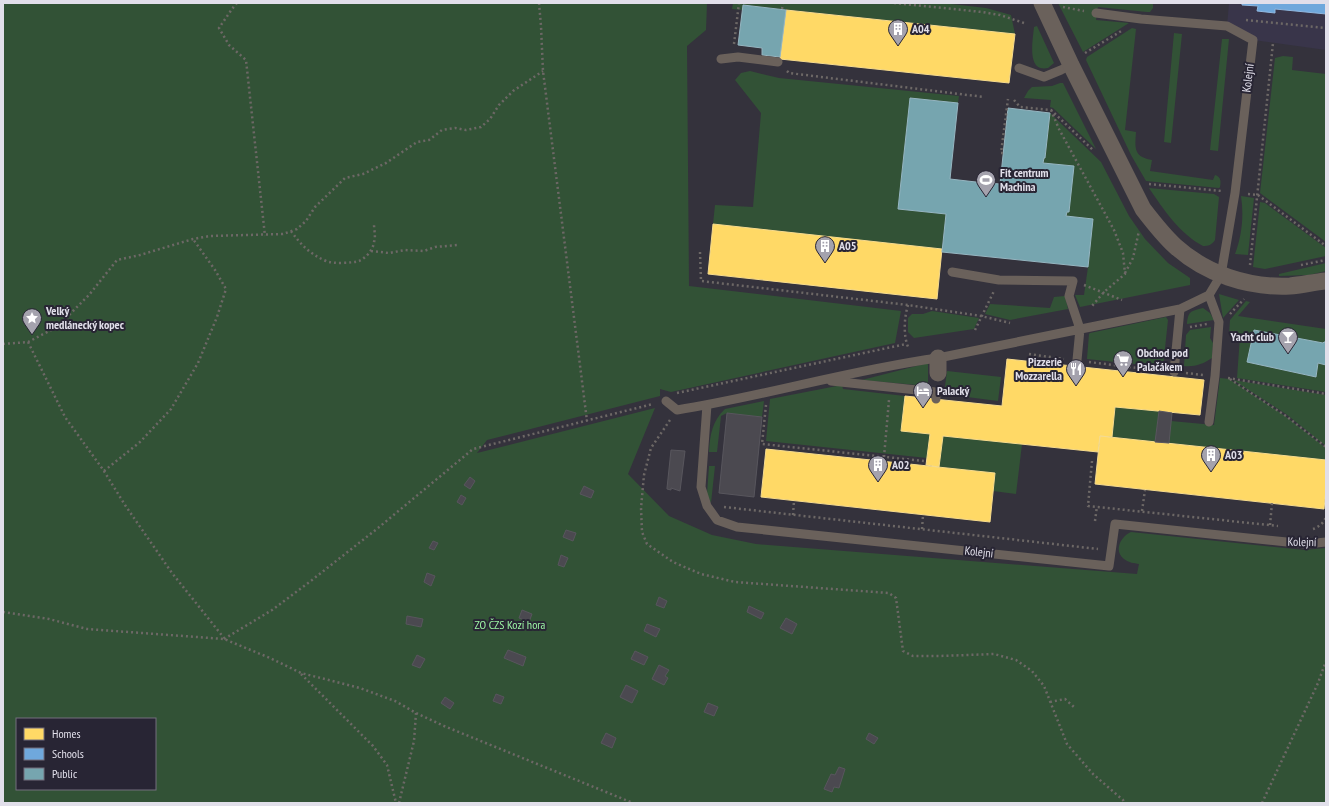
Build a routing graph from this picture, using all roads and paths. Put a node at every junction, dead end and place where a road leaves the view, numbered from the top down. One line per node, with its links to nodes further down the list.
1 (238, 3): 29 (path)
2 (539, 3): 19 (path)
3 (739, 3): 14 (path)
4 (783, 3): 7 (path)
5 (894, 3): 10 (path)
6 (1050, 5): 8 (path); 16 (street)
7 (782, 9)
8 (1096, 13): 9 (lane, Kolejní)
9 (1141, 19): 11 (lane, Kolejní); 16 (path)
10 (1024, 23)
11 (1227, 26): 12 (path); 37 (lane, Kolejní)
12 (1326, 28)
13 (1273, 43): 34 (path)
14 (732, 58): 15 (lane); 17 (lane)
15 (721, 59)
16 (1076, 60): 18 (lane); 37 (street)
17 (778, 62): 20 (path)
18 (1019, 68)
19 (542, 71): 28 (path); 65 (path)
20 (984, 97)
21 (1008, 100): 24 (path)
22 (1014, 100): 23 (path)
23 (1051, 110): 25 (path); 36 (path)
24 (1003, 153)
25 (1098, 155)
26 (374, 224): 32 (path)
27 (1139, 225): 36 (path)
28 (291, 231): 29 (path); 32 (path)
29 (265, 236): 30 (path)
30 (193, 239): 51 (path); 71 (path)
31 (458, 245): 32 (path)
32 (371, 251)
33 (700, 252): 44 (path)
34 (1250, 262)
35 (952, 272): 38 (lane)
36 (1125, 274): 41 (path)
37 (1221, 275): 40 (street); 42 (lane, Kolejní)
38 (1000, 280): 39 (lane); 47 (path)
39 (1073, 281): 41 (path); 49 (lane)
40 (1326, 281)
41 (1104, 292): 43 (path); 45 (path)
42 (1209, 295): 46 (lane); 56 (lane)
43 (1122, 300)
44 (908, 305): 47 (path); 62 (path)
45 (1092, 306)
46 (1180, 309): 49 (lane); 55 (lane)
47 (982, 316): 48 (path); 50 (path)
48 (1010, 323)
49 (1080, 329): 54 (lane); 57 (lane)
50 (975, 330)
51 (28, 342): 52 (path); 71 (path)
52 (3, 344)
53 (1024, 354): 54 (path)
54 (1077, 360): 55 (path)
55 (1174, 372): 56 (path)
56 (1215, 376): 66 (lane)
57 (822, 380): 58 (lane); 59 (lane)
58 (891, 387): 61 (lane); 68 (path)
59 (768, 392): 63 (lane); 68 (path)
60 (1326, 394): 67 (path)
61 (936, 399)
62 (666, 401): 64 (lane); 65 (path)
63 (707, 405): 64 (lane); 75 (lane, Kolejní)
64 (677, 410): 92 (path)
65 (587, 421): 89 (path)
66 (1209, 422)
67 (1326, 447)
68 (884, 457): 69 (path)
69 (924, 461)
70 (1092, 461): 76 (path)
71 (104, 471): 89 (path)
72 (1145, 490): 77 (path)
73 (794, 501): 78 (path)
74 (1272, 503): 82 (path)
75 (707, 506): 78 (path); 87 (lane, Kolejní)
76 (1097, 506): 77 (path); 81 (path)
77 (1142, 511): 82 (path)
78 (793, 514): 84 (path)
79 (923, 515): 84 (path)
80 (1326, 516): 85 (path)
81 (1095, 521)
82 (1270, 524): 83 (path)
83 (1285, 527)
84 (922, 529): 87 (path)
85 (1309, 530)
86 (1326, 542): 87 (lane, Kolejní)
87 (1112, 550)
88 (3, 612): 89 (path)
89 (224, 639): 91 (path)
90 (1326, 661): 99 (path)
91 (301, 673): 94 (path); 96 (path)
92 (1050, 702): 93 (path); 95 (path)
93 (1074, 707)
94 (416, 713): 97 (path); 98 (path)
95 (1124, 801)
96 (396, 803)
97 (399, 803)
98 (634, 803)
99 (1262, 803)

